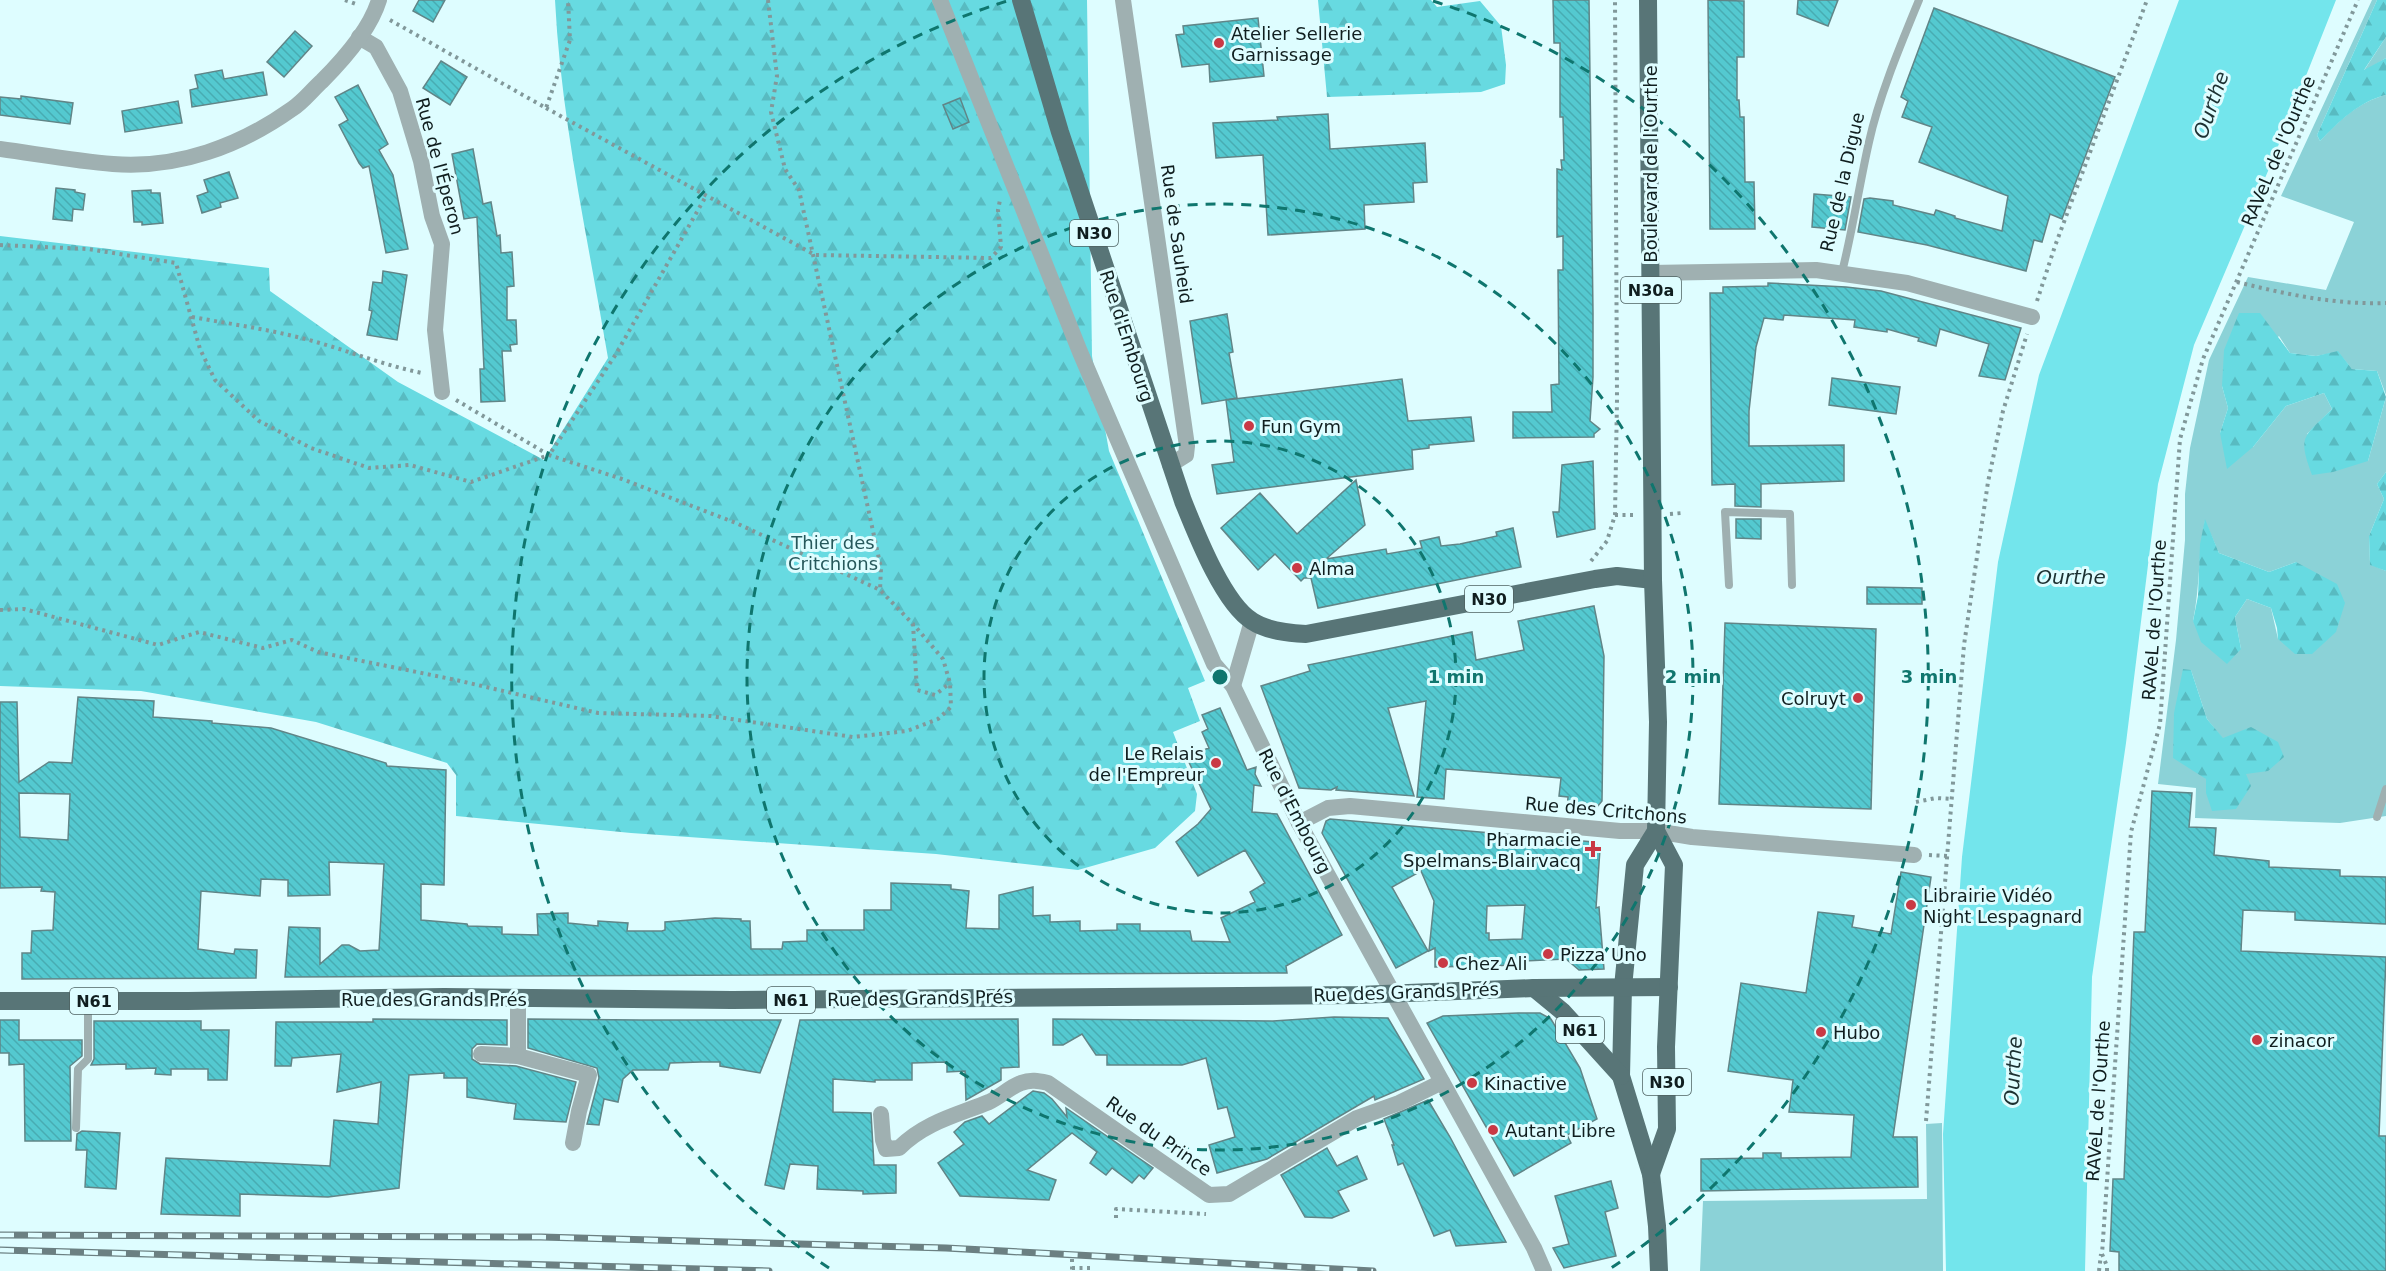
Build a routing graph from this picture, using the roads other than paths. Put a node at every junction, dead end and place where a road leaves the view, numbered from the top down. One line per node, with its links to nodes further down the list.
1 (940, 0): 18 (street)
2 (1021, 0): 13 (main road, Rue d'Embourg / N30)
3 (1123, 0): 13 (street, Rue de Sauheid)
4 (1648, 0): 10 (main road, Boulevard de l'Ourthe / N30a)
5 (1919, 0): 9 (lane, Rue de la Digue)
6 (377, 6): 7 (street)
7 (359, 37): 8 (street); 12 (street, Rue de l'Éperon)
8 (0, 149)
9 (1842, 272): 10 (street, Rue de la Digue); 11 (street, Rue de la Digue)
10 (1650, 273): 14 (main road, Boulevard de l'Ourthe / N30a)
11 (2032, 317)
12 (441, 385)
13 (1170, 465): 17 (main road, N30)
14 (1653, 580): 17 (main road, N30); 22 (main road, N30)
15 (1729, 585): 16 (lane)
16 (1792, 585)
17 (1252, 621): 18 (street)
18 (1233, 686): 21 (street, Rue d'Embourg)
19 (2386, 789): 20 (lane)
20 (2378, 817)
21 (1299, 823): 22 (street, Rue des Critchons); 27 (street, Rue d'Embourg)
22 (1656, 831): 23 (street, Rue des Critchons); 24 (main road, N30); 25 (main road, N30)
23 (1914, 855)
24 (1623, 987): 25 (main road, Rue des Grands Prés); 26 (main road, Rue des Grands Prés / N61); 33 (main road, N30)
25 (1669, 987): 38 (main road, N30)
26 (1534, 988): 27 (main road, Rue des Grands Prés / N61); 33 (main road, N61)
27 (1394, 994): 28 (main road, Rue des Grands Prés / N61); 34 (street, Rue d'Embourg)
28 (518, 998): 30 (main road, Rue des Grands Prés / N61); 32 (street)
29 (0, 1001): 30 (main road, Rue des Grands Prés / N61)
30 (88, 1001): 36 (lane)
31 (481, 1054): 32 (street)
32 (518, 1056): 37 (street)
33 (1621, 1076): 38 (main road, N30)
34 (1442, 1082): 35 (street, Rue du Prince); 39 (street, Rue d'Embourg)
35 (881, 1114)
36 (76, 1128)
37 (573, 1143)
38 (1651, 1174): 40 (main road, N30)
39 (1544, 1271)
40 (1659, 1271)

